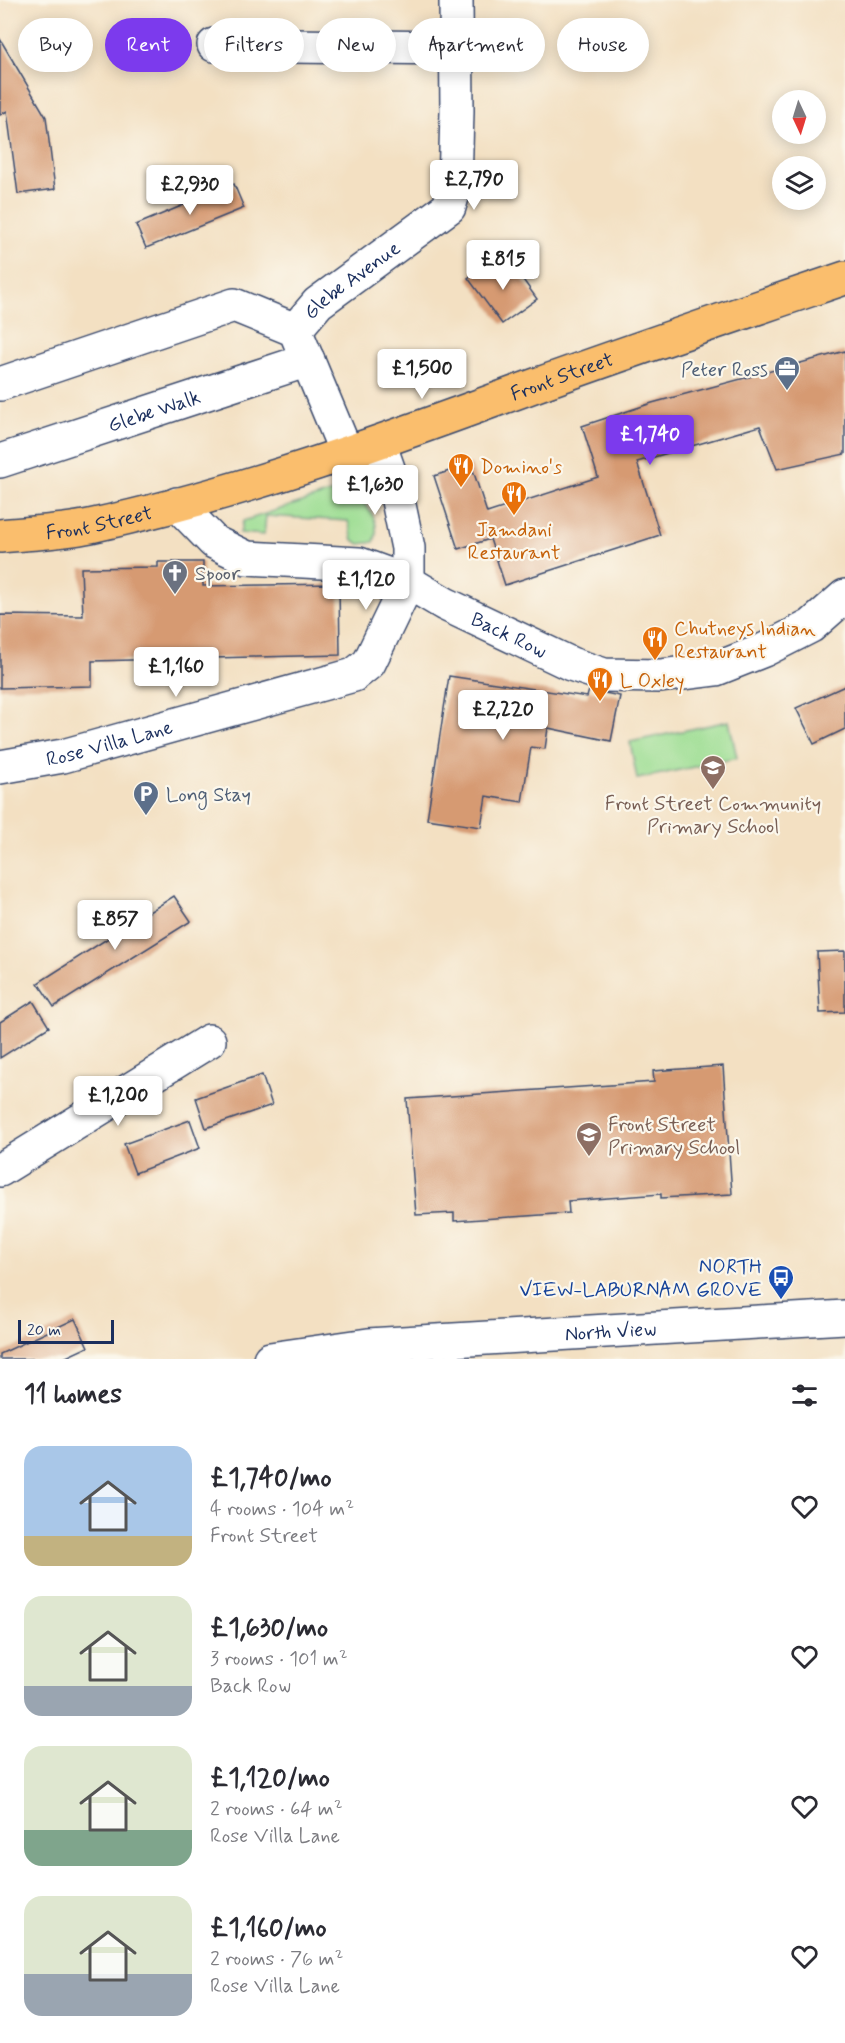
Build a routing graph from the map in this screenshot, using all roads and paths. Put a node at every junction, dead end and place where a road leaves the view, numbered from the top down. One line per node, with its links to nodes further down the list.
1 (456, 0): 2 (street, Glebe Avenue)
2 (456, 18)
3 (304, 46): 4 (street)
4 (408, 47)
5 (456, 72): 7 (street, Glebe Avenue)
6 (845, 278): 10 (main road, Front Street)
7 (295, 330): 8 (street); 9 (street)
8 (308, 360): 11 (street); 12 (street, Glebe Walk)
9 (0, 384)
10 (379, 443): 11 (main road, Front Street); 15 (street)
11 (346, 452): 13 (main road, Front Street)
12 (0, 460)
13 (177, 504): 14 (main road, Front Street); 15 (street, Back Row)
14 (0, 536)
15 (408, 582): 16 (street, Back Row); 17 (street, Rose Villa Lane)
16 (845, 596)
17 (0, 767)
18 (209, 1041): 19 (street)
19 (0, 1170)
20 (845, 1317): 21 (street, North View)
21 (270, 1359)

